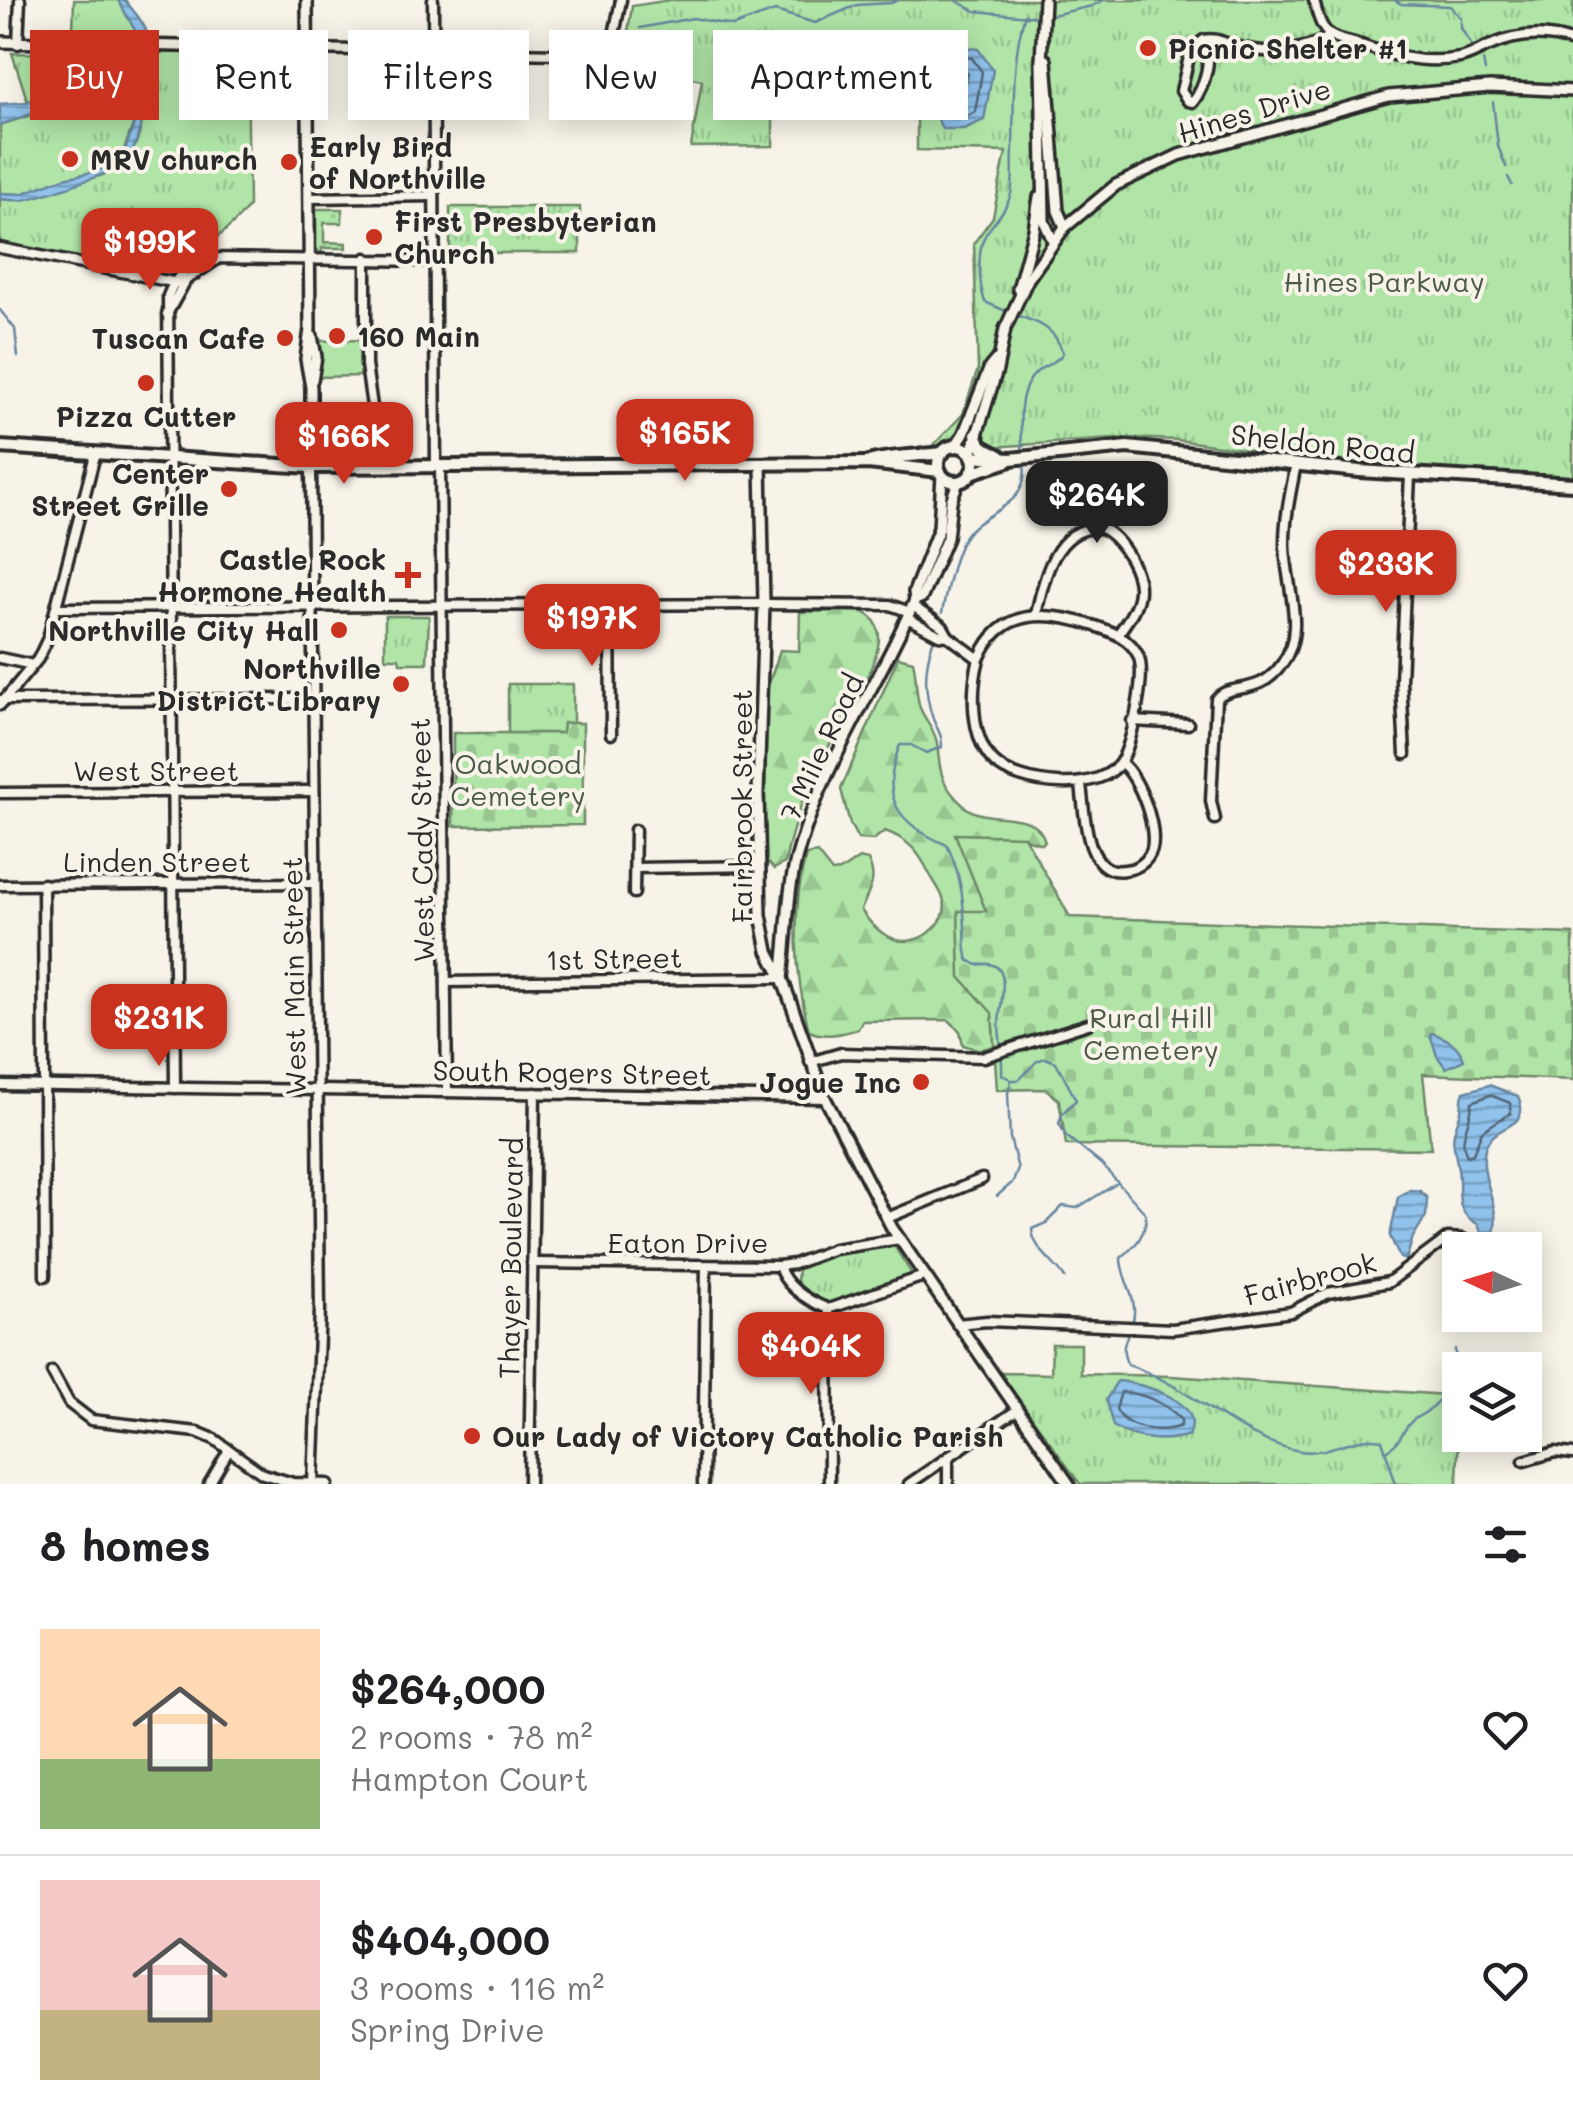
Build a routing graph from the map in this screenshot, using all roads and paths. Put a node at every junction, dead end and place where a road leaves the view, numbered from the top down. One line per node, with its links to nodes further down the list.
1 (20, 0): 13 (street)
2 (307, 0): 7 (street)
3 (433, 0): 8 (street, West Cady Street)
4 (620, 0): 16 (street)
5 (1314, 0): 9 (street)
6 (1044, 2): 15 (street)
7 (307, 30)
8 (433, 30)
9 (1330, 36): 10 (street); 12 (street)
10 (1204, 40): 10 (street)
11 (0, 42): 13 (street)
12 (1573, 42)
13 (18, 44): 14 (street)
14 (179, 47)
15 (1042, 52): 20 (street); 23 (street)
16 (529, 55)
17 (1573, 91): 23 (street, Hines Drive)
18 (308, 120): 22 (street)
19 (433, 120): 21 (street, West Cady Street)
20 (1043, 144): 24 (street); 30 (street)
21 (432, 196): 22 (street); 28 (street, West Cady Street)
22 (310, 198): 27 (street)
23 (1065, 227): 24 (street, Hines Drive)
24 (1053, 241): 30 (street, Hines Drive)
25 (0, 248): 29 (street)
26 (366, 258): 27 (street); 28 (street); 43 (street)
27 (310, 259): 29 (street); 45 (street)
28 (433, 261): 44 (street, West Cady Street)
29 (179, 282): 39 (street)
30 (1013, 306): 31 (street)
31 (996, 360): 32 (street); 33 (street)
32 (976, 434): 37 (street); 38 (main road)
33 (954, 446): 35 (main road); 37 (main road)
34 (0, 447): 36 (main road)
35 (943, 453): 40 (main road); 46 (main road)
36 (94, 455): 39 (main road); 56 (street)
37 (971, 455): 38 (main road, Sheldon Road); 47 (main road)
38 (1014, 458): 42 (main road, Sheldon Road); 47 (main road, Sheldon Road)
39 (170, 460): 45 (main road); 55 (street)
40 (868, 463): 41 (main road); 46 (main road)
41 (761, 464): 44 (main road); 52 (street, Fairbrook Street)
42 (1296, 464): 48 (main road, Sheldon Road); 75 (street)
43 (377, 467): 44 (main road); 45 (main road)
44 (438, 467): 53 (street, West Cady Street)
45 (311, 468): 54 (street, West Main Street)
46 (941, 473): 49 (main road); 57 (street, 7 Mile Road)
47 (972, 473): 49 (main road)
48 (1410, 475): 50 (main road, Sheldon Road); 69 (street)
49 (958, 482): 57 (street, 7 Mile Road)
50 (1573, 484)
51 (610, 604): 52 (street); 53 (street); 68 (street)
52 (764, 604): 57 (street); 77 (street, Fairbrook Street)
53 (440, 605): 54 (street); 85 (street, West Cady Street)
54 (312, 606): 55 (street); 63 (street, West Main Street)
55 (172, 607): 56 (street); 64 (street)
56 (57, 608): 62 (street)
57 (911, 609): 61 (street); 84 (street, 7 Mile Road)
58 (1036, 615): 59 (street); 59 (street); 61 (street)
59 (1118, 634): 66 (street)
60 (0, 658): 62 (street)
61 (979, 660): 71 (street)
62 (33, 666): 65 (street)
63 (312, 699): 64 (street); 72 (street, West Main Street)
64 (173, 700): 65 (street); 73 (street)
65 (2, 702)
66 (1132, 721): 67 (street); 70 (street)
67 (1188, 724)
68 (612, 734)
69 (1405, 754)
70 (1121, 763): 71 (street); 71 (street)
71 (1080, 785)
72 (313, 791): 73 (street, West Street); 80 (street, West Main Street)
73 (174, 792): 74 (street, West Street); 79 (street)
74 (0, 793)
75 (1214, 819)
76 (635, 830): 78 (street)
77 (760, 866): 78 (street); 84 (street, Fairbrook Street)
78 (635, 868): 83 (street)
79 (175, 882): 80 (street, Linden Street); 81 (street, Linden Street); 90 (street)
80 (314, 883): 91 (street, West Main Street)
81 (43, 884): 82 (street, Linden Street); 89 (street)
82 (0, 885)
83 (634, 893)
84 (782, 978): 85 (street, 1st Street); 87 (street, Fairbrook Street)
85 (446, 982): 92 (street, West Cady Street)
86 (1088, 1024): 87 (street)
87 (810, 1062): 94 (street, Fairbrook Street)
88 (0, 1085): 89 (street, South Rogers Street)
89 (44, 1085): 90 (street, South Rogers Street); 102 (street)
90 (175, 1088): 91 (street, South Rogers Street)
91 (318, 1091): 92 (street, South Rogers Street); 113 (street, West Main Street)
92 (447, 1092): 93 (street, South Rogers Street)
93 (535, 1093): 94 (street, South Rogers Street); 99 (street, Thayer Boulevard)
94 (825, 1098): 96 (street, Fairbrook Street)
95 (982, 1179): 96 (street)
96 (887, 1218): 97 (street, Fairbrook Street)
97 (900, 1239): 101 (street, Eaton Drive); 103 (street, Fairbrook Street)
98 (1442, 1243): 105 (street, Fairbrook)
99 (532, 1263): 100 (street, Eaton Drive); 115 (street, Thayer Boulevard)
100 (706, 1266): 101 (street, Eaton Drive); 116 (street)
101 (779, 1266): 104 (street)
102 (46, 1276)
103 (924, 1276): 104 (street); 105 (street, Fairbrook Street)
104 (828, 1310): 117 (street)
105 (957, 1324): 107 (street, Fairbrook Street)
106 (52, 1372): 108 (street)
107 (1017, 1410): 110 (street); 120 (street, Fairbrook Street)
108 (229, 1450): 112 (street); 113 (street)
109 (1573, 1454): 111 (street)
110 (948, 1456): 118 (street); 119 (street)
111 (1524, 1461)
112 (209, 1484)
113 (313, 1484): 114 (street)
114 (328, 1484)
115 (529, 1484)
116 (703, 1484)
117 (829, 1484)
118 (909, 1484)
119 (948, 1484)
120 (1070, 1484)

